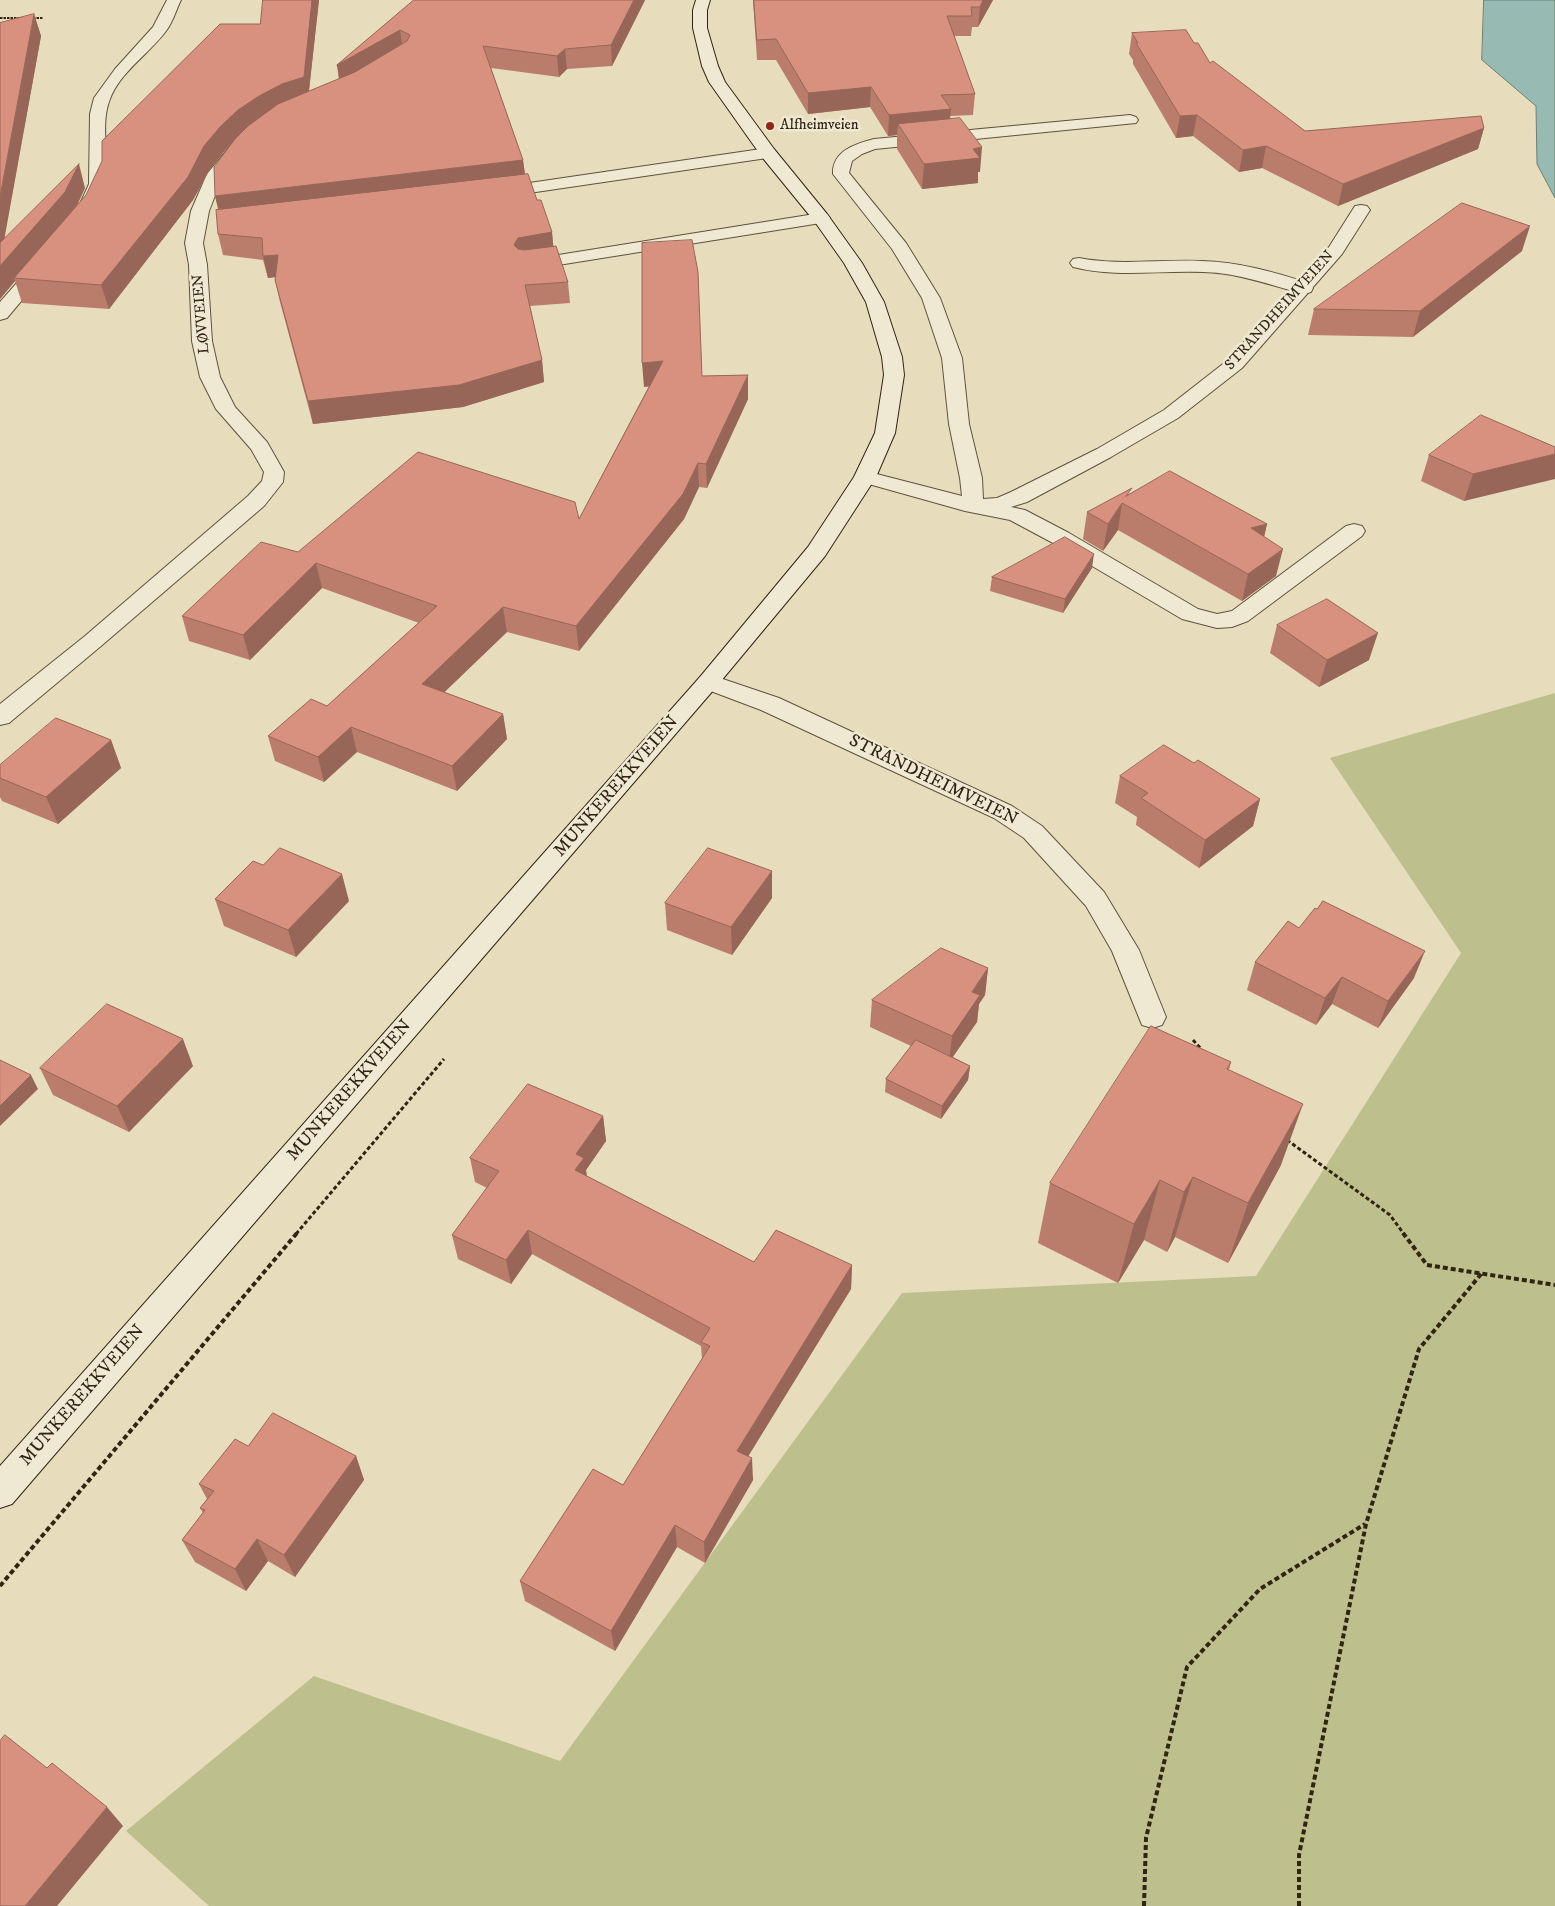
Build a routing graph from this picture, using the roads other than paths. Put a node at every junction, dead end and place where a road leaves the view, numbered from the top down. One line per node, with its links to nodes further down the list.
1 (174, 0): 8 (street)
2 (703, 0): 5 (street, MUNKEREKKVEIEN)
3 (1130, 120): 16 (street)
4 (256, 134): 19 (street, LØVVEIEN)
5 (768, 153): 6 (street); 9 (street, MUNKEREKKVEIEN)
6 (475, 196)
7 (1361, 210): 13 (street, STRANDHEIMVEIEN)
8 (82, 218)
9 (821, 218): 12 (street); 15 (street, MUNKEREKKVEIEN)
10 (50, 255): 14 (street)
11 (1079, 263): 13 (street)
12 (528, 264)
13 (1304, 288): 16 (street, STRANDHEIMVEIEN)
14 (0, 314)
15 (865, 477): 16 (street, STRANDHEIMVEIEN); 18 (street, MUNKEREKKVEIEN)
16 (973, 506): 17 (street, STRANDHEIMVEIEN)
17 (1354, 531)
18 (708, 682): 20 (street, STRANDHEIMVEIEN); 21 (street, MUNKEREKKVEIEN)
19 (0, 717)
20 (1152, 1017)
21 (0, 1492)

